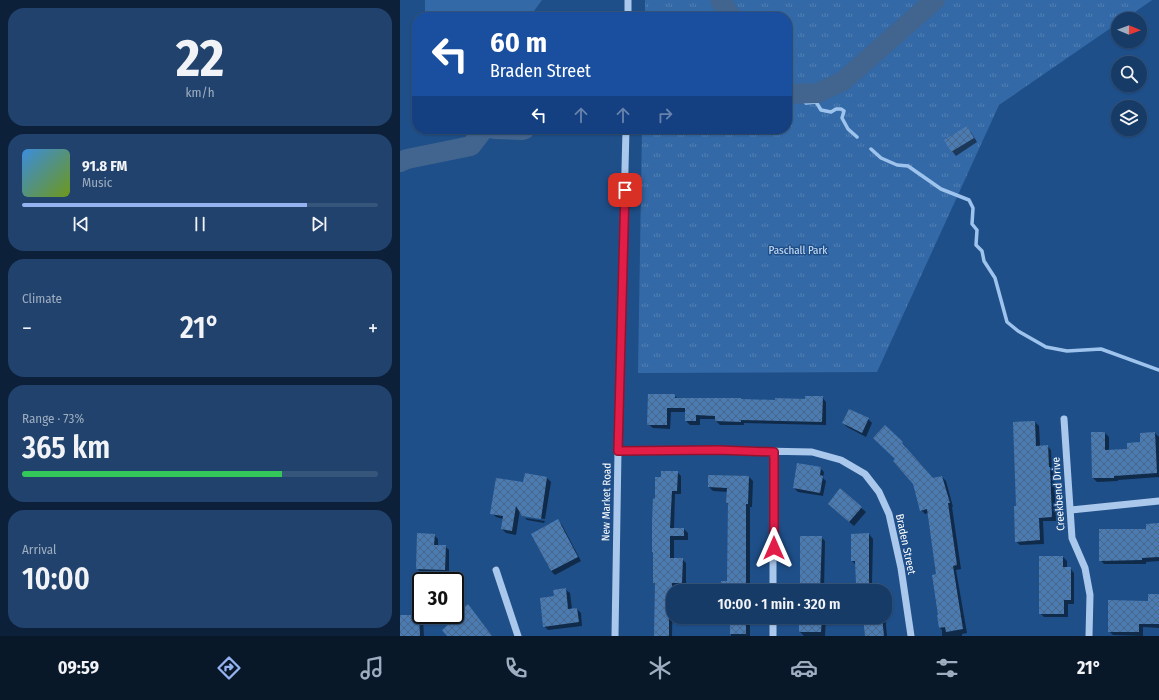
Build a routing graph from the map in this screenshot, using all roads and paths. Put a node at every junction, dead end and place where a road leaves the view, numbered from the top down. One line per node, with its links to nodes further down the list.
1 (628, 0): 2 (street)
2 (628, 12)
3 (626, 134): 5 (street, New Market Road)
4 (1064, 419): 8 (street, Creekbend Drive)
5 (618, 451): 6 (street, Braden Street); 13 (street, New Market Road)
6 (774, 452): 10 (street); 15 (street, Braden Street)
7 (1159, 501): 8 (street)
8 (1071, 510): 16 (street, Creekbend Drive)
9 (496, 570): 12 (street)
10 (773, 584)
11 (773, 624): 14 (street)
12 (518, 636)
13 (615, 636)
14 (773, 636)
15 (911, 636)
16 (1089, 636)

